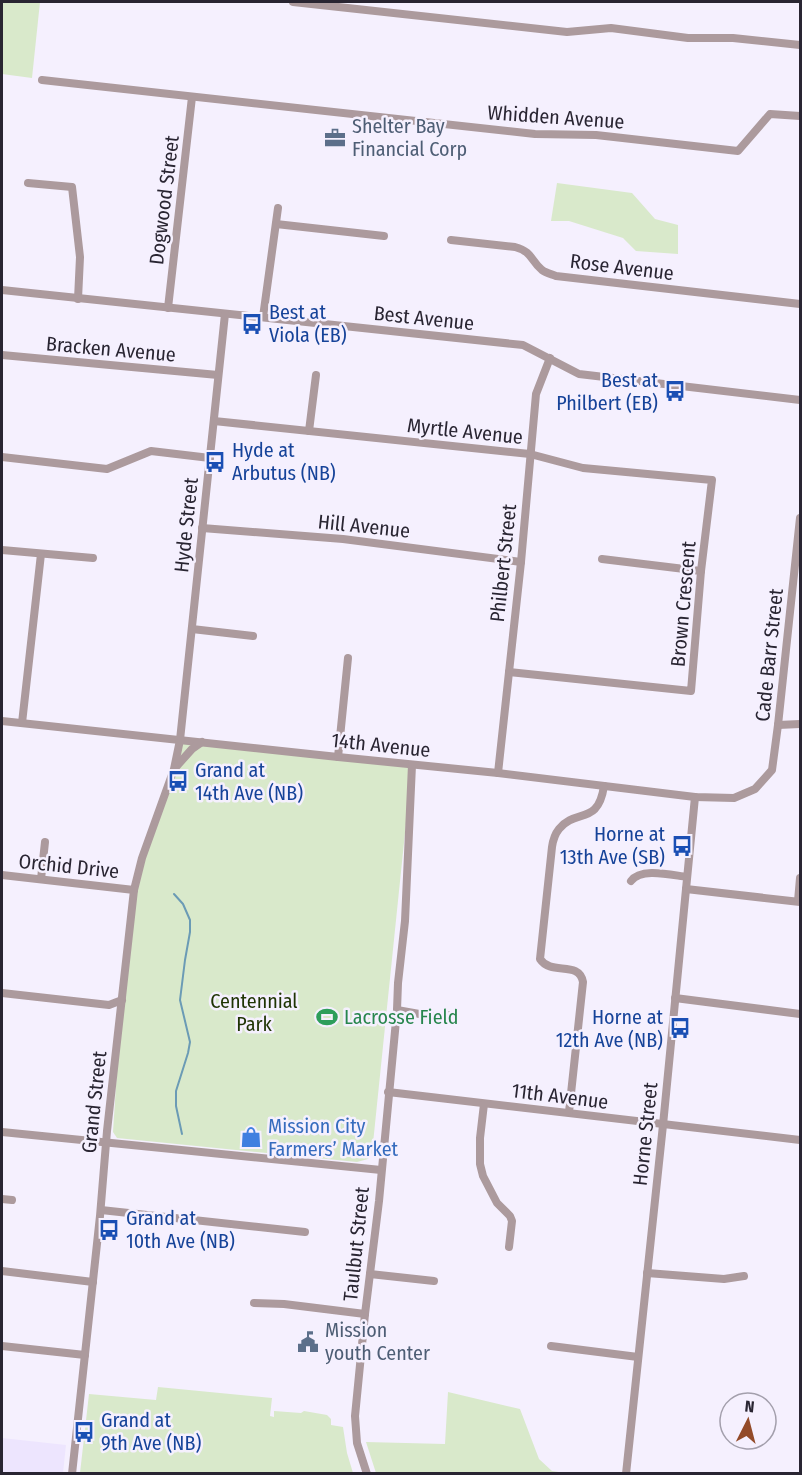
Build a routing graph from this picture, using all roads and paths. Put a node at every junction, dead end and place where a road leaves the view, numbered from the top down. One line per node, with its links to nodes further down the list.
1 (293, 2): 2 (street)
2 (801, 45)
3 (42, 80): 4 (street, Whidden Avenue)
4 (192, 97): 5 (street, Whidden Avenue); 14 (street, Dogwood Street)
5 (801, 116)
6 (28, 183): 12 (street)
7 (278, 208): 8 (street)
8 (276, 224): 9 (street); 16 (street)
9 (384, 236)
10 (451, 240): 13 (street, Rose Avenue)
11 (2, 290): 12 (street, Best Avenue)
12 (78, 299): 14 (street, Best Avenue)
13 (801, 304)
14 (168, 308): 15 (street, Best Avenue)
15 (225, 314): 16 (street, Best Avenue); 19 (street, Hyde Street)
16 (263, 318): 18 (street, Best Avenue)
17 (2, 355): 19 (street, Bracken Avenue)
18 (550, 358): 21 (street, Best Avenue); 24 (street, Philbert Street)
19 (218, 375): 22 (street, Hyde Street)
20 (316, 375): 23 (street)
21 (801, 400)
22 (214, 421): 23 (street, Myrtle Avenue); 26 (street, Hyde Street)
23 (309, 431): 24 (street, Myrtle Avenue)
24 (530, 454): 27 (street, Myrtle Avenue); 34 (street, Philbert Street)
25 (2, 457): 26 (street)
26 (210, 458): 29 (street, Hyde Street)
27 (712, 480): 35 (street, Brown Crescent)
28 (801, 518): 43 (street, Cade Barr Street)
29 (202, 528): 34 (street, Hill Avenue); 36 (street, Hyde Street)
30 (2, 550): 31 (street)
31 (40, 554): 32 (street); 41 (street)
32 (93, 558)
33 (602, 559): 35 (street)
34 (521, 562): 39 (street, Philbert Street)
35 (701, 571): 39 (street, Brown Crescent)
36 (192, 629): 37 (street); 44 (street, Hyde Street)
37 (253, 636)
38 (348, 658): 46 (street)
39 (508, 672): 49 (street, Philbert Street)
40 (2, 721): 41 (street, 14th Avenue)
41 (22, 723): 44 (street, 14th Avenue)
42 (801, 724): 43 (street)
43 (778, 725): 51 (street, Cade Barr Street)
44 (180, 740): 45 (street, 14th Avenue); 48 (street, Grand Street)
45 (202, 742): 46 (street, 14th Avenue); 48 (street)
46 (338, 757): 47 (street, 14th Avenue)
47 (412, 765): 49 (street, 14th Avenue); 65 (street, Taulbut Street)
48 (174, 770): 60 (street, Grand Street)
49 (498, 773): 50 (street, 14th Avenue)
50 (604, 786): 52 (street, 14th Avenue); 70 (street)
51 (755, 789): 52 (street, 14th Avenue)
52 (694, 797): 55 (street, Horne Street)
53 (45, 842): 57 (street)
54 (2, 875): 57 (street, Orchid Drive)
55 (687, 877): 58 (street); 59 (street, Horne Street)
56 (801, 878): 61 (street)
57 (40, 879): 60 (street, Orchid Drive)
58 (631, 881)
59 (686, 889): 61 (street); 63 (street, Horne Street)
60 (134, 890): 64 (street, Grand Street)
61 (799, 902)
62 (2, 993): 64 (street)
63 (675, 998): 66 (street); 71 (street, Horne Street)
64 (122, 1000): 74 (street, Grand Street)
65 (397, 1010): 67 (street); 68 (street, Taulbut Street)
66 (801, 1014)
67 (450, 1015)
68 (388, 1092): 69 (street, 11th Avenue); 75 (street, Taulbut Street)
69 (484, 1104): 70 (street, 11th Avenue); 80 (street)
70 (570, 1112): 71 (street, 11th Avenue)
71 (663, 1125): 73 (street, 11th Avenue); 82 (street, Horne Street)
72 (2, 1132): 74 (street)
73 (801, 1140)
74 (106, 1144): 75 (street); 78 (street, Grand Street)
75 (381, 1170): 83 (street, Taulbut Street)
76 (2, 1198): 77 (street)
77 (12, 1200)
78 (100, 1210): 79 (street); 86 (street, Grand Street)
79 (305, 1232)
80 (509, 1247)
81 (2, 1271): 86 (street)
82 (647, 1273): 84 (street); 92 (street, Horne Street)
83 (370, 1274): 85 (street); 88 (street, Taulbut Street)
84 (744, 1276)
85 (434, 1281)
86 (93, 1282): 91 (street, Grand Street)
87 (254, 1303): 88 (street)
88 (365, 1314): 94 (street, Taulbut Street)
89 (2, 1346): 91 (street)
90 (551, 1346): 92 (street)
91 (85, 1355): 93 (street, Grand Street)
92 (638, 1357): 95 (street, Horne Street)
93 (72, 1473)
94 (367, 1473)
95 (626, 1473)

